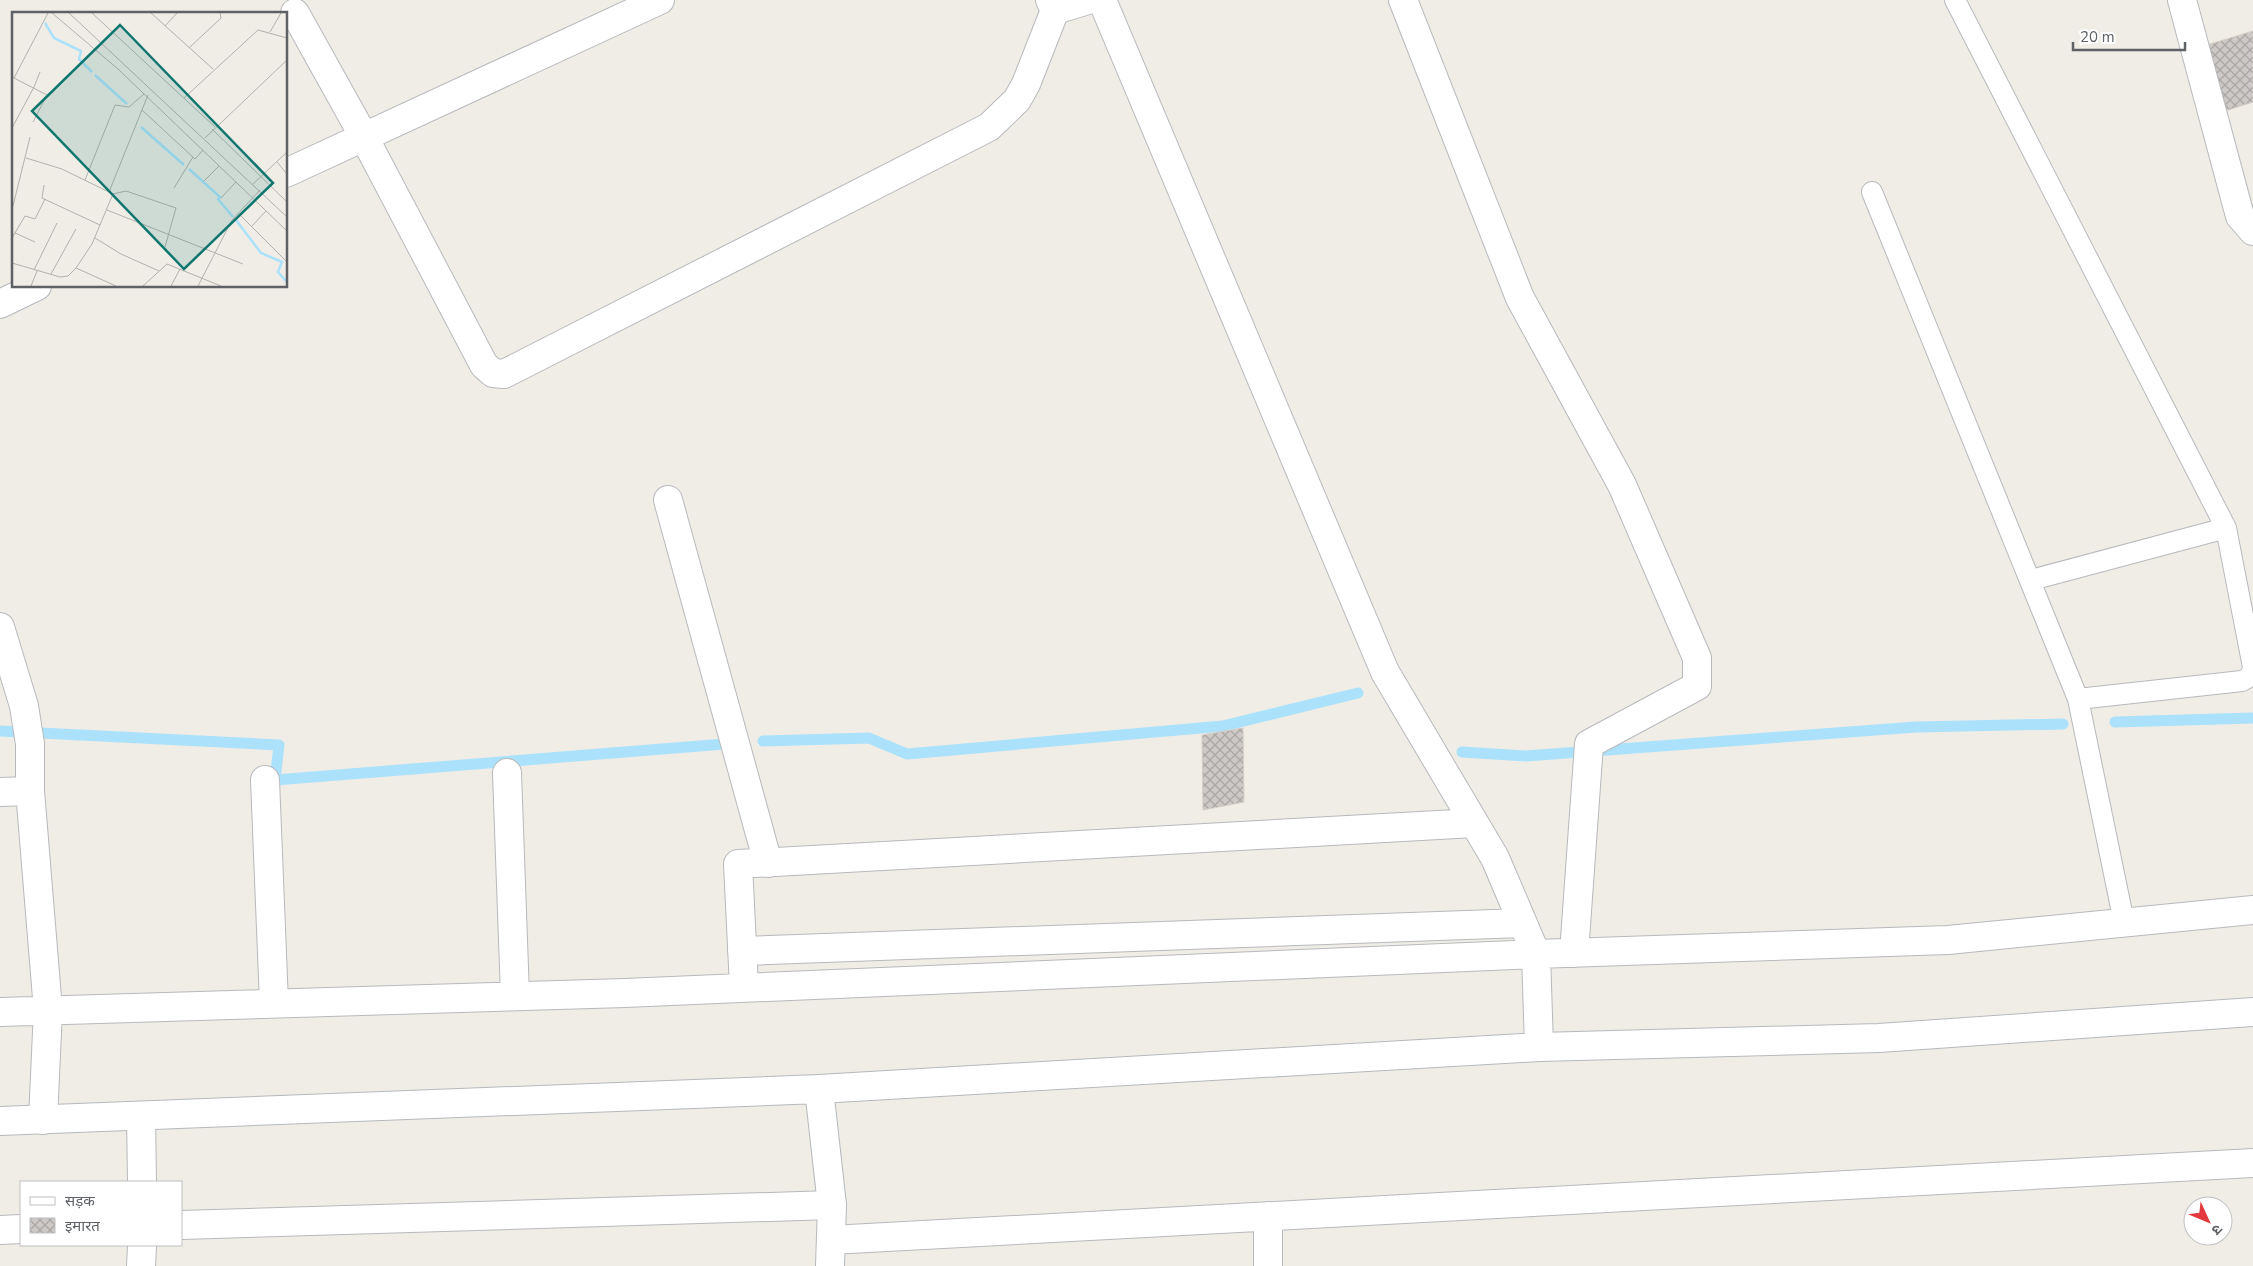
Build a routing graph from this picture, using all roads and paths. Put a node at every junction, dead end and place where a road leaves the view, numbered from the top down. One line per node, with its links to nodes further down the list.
1 (660, 0): 9 (street)
2 (1088, 0): 7 (street)
3 (1102, 0): 24 (street)
4 (1403, 0): 30 (street)
5 (1955, 0): 16 (lane)
6 (2182, 0): 12 (street)
7 (1052, 5): 9 (street)
8 (295, 13): 9 (street)
9 (364, 137): 10 (street)
10 (288, 172)
11 (1872, 192): 17 (lane)
12 (2253, 231)
13 (33, 288): 14 (street)
14 (0, 304)
15 (668, 500): 25 (street)
16 (2226, 528): 17 (lane); 19 (lane)
17 (2031, 580): 19 (lane)
18 (0, 628): 22 (street)
19 (2078, 699): 27 (lane)
20 (507, 773): 33 (street)
21 (265, 780): 34 (street)
22 (30, 791): 23 (street); 35 (street)
23 (0, 792)
24 (1474, 824): 25 (street); 28 (street)
25 (768, 863): 29 (street)
26 (2253, 910): 27 (street)
27 (2124, 922): 30 (street)
28 (1522, 923): 29 (street); 31 (street)
29 (742, 951): 32 (street)
30 (1574, 953): 31 (street)
31 (1536, 954): 32 (street); 38 (street)
32 (744, 987): 33 (street)
33 (515, 996): 34 (street)
34 (274, 1003): 35 (street)
35 (48, 1010): 36 (street); 41 (street)
36 (0, 1012)
37 (2253, 1012): 38 (street)
38 (1539, 1047): 39 (street)
39 (819, 1089): 40 (street); 45 (street)
40 (141, 1117): 41 (street); 44 (street)
41 (43, 1120): 42 (street)
42 (0, 1121)
43 (2253, 1163): 46 (street)
44 (142, 1181)
45 (832, 1205): 47 (street); 51 (street)
46 (1268, 1216): 51 (street); 53 (street)
47 (182, 1225)
48 (20, 1229): 49 (street)
49 (0, 1230)
50 (142, 1246): 52 (street)
51 (830, 1253)
52 (141, 1266)
53 (1268, 1266)

